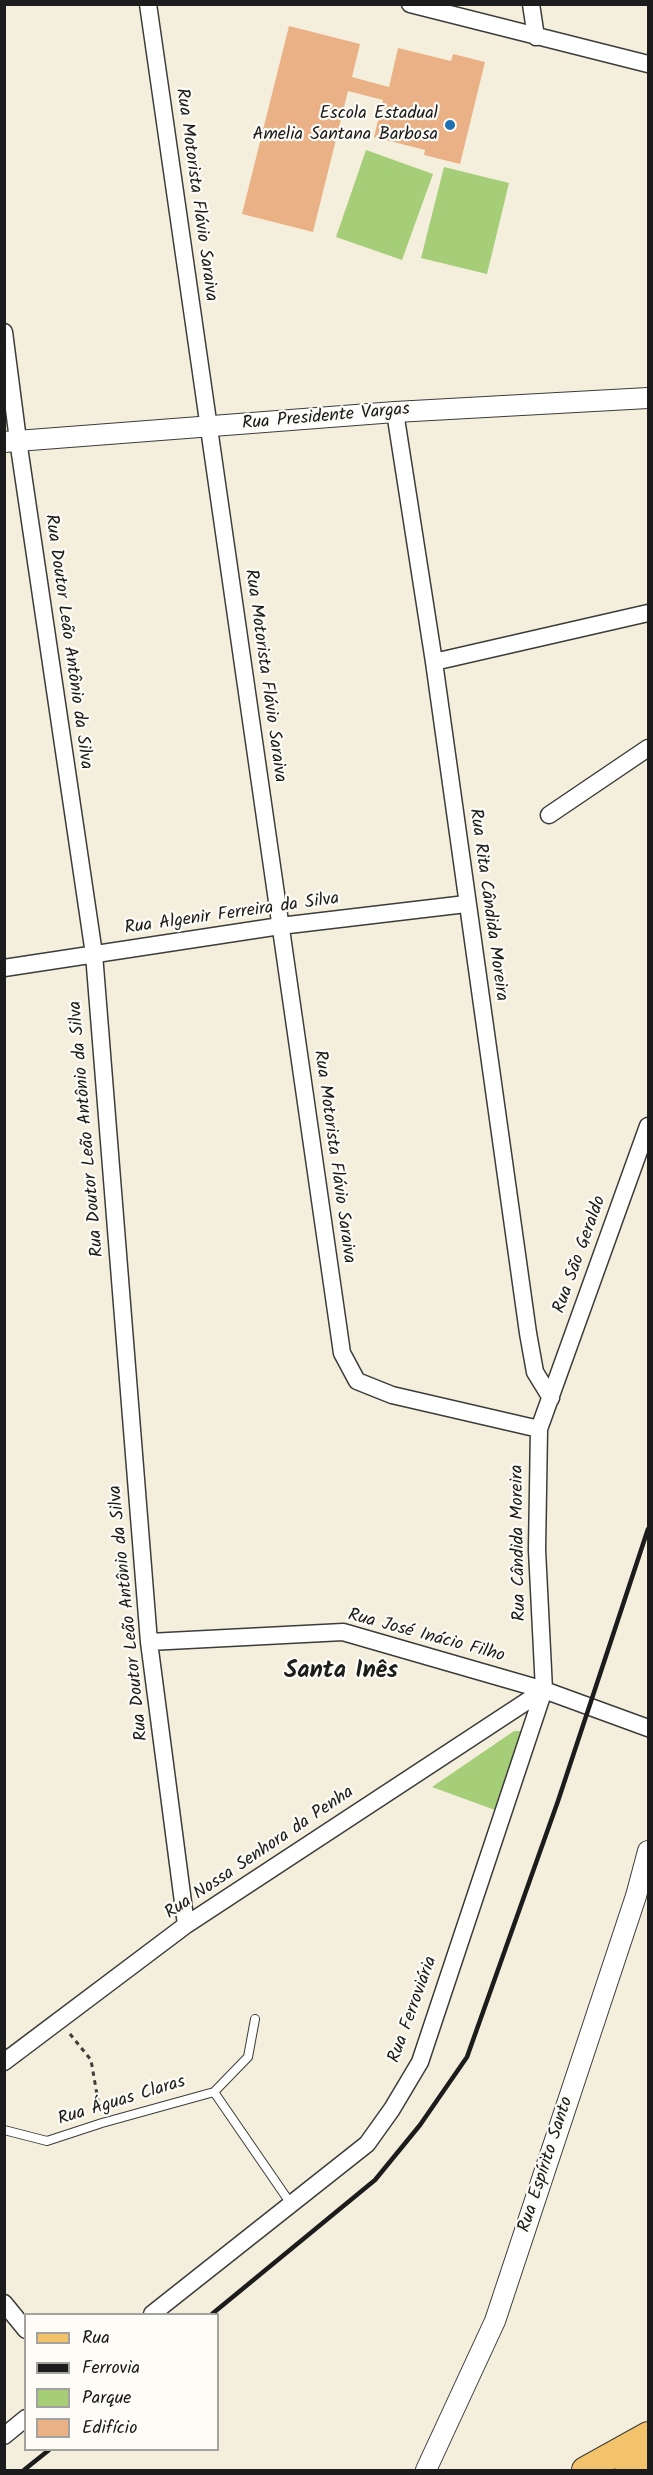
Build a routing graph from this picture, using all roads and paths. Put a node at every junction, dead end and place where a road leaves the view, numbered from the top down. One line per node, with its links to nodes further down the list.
1 (148, 4): 9 (street, Rua Motorista Flávio Saraiva)
2 (410, 4): 4 (street)
3 (531, 4): 4 (street)
4 (536, 37): 5 (street)
5 (648, 64)
6 (4, 332): 10 (street, Rua Doutor Leão Antônio da Silva)
7 (648, 398): 8 (street, Rua Presidente Vargas)
8 (395, 412): 9 (street, Rua Presidente Vargas); 12 (street, Rua Rita Cândida Moreira)
9 (210, 428): 10 (street, Rua Presidente Vargas); 16 (street, Rua Motorista Flávio Saraiva)
10 (11, 441): 17 (street, Rua Doutor Leão Antônio da Silva)
11 (648, 613): 12 (street)
12 (434, 662): 15 (street, Rua Rita Cândida Moreira)
13 (648, 748): 14 (street)
14 (549, 815)
15 (466, 904): 16 (street, Rua Algenir Ferreira da Silva); 20 (street, Rua Rita Cândida Moreira)
16 (280, 926): 17 (street, Rua Algenir Ferreira da Silva); 21 (street, Rua Motorista Flávio Saraiva)
17 (94, 954): 18 (street, Rua Algenir Ferreira da Silva); 22 (street, Rua Doutor Leão Antônio da Silva)
18 (4, 968)
19 (648, 1126): 20 (street, Rua São Geraldo)
20 (551, 1398): 21 (street, Rua Cândida Moreira)
21 (539, 1429): 23 (street, Rua Cândida Moreira)
22 (149, 1642): 23 (street, Rua José Inácio Filho); 27 (street, Rua Doutor Leão Antônio da Silva)
23 (544, 1690): 24 (street, Rua José Inácio Filho); 27 (street, Rua Nossa Senhora da Penha); 34 (street, Rua Ferroviária)
24 (648, 1728)
25 (648, 1851): 26 (street, Rua Espírito Santo)
26 (642, 1897): 42 (street, Rua Espírito Santo)
27 (186, 1925): 28 (street, Rua Nossa Senhora da Penha)
28 (59, 2019): 30 (street, Rua Nossa Senhora da Penha); 32 (path)
29 (255, 2019): 31 (lane, Rua Águas Claras)
30 (4, 2062)
31 (214, 2092): 32 (lane, Rua Águas Claras); 34 (lane, Rua Águas Claras)
32 (102, 2123): 33 (lane, Rua Águas Claras)
33 (4, 2130)
34 (291, 2204): 36 (street, Rua Ferroviária)
35 (4, 2303): 37 (street)
36 (154, 2313)
37 (24, 2328)
38 (24, 2420): 40 (street)
39 (648, 2435): 43 (main road)
40 (4, 2436)
41 (648, 2460): 44 (main road)
42 (426, 2470)
43 (585, 2470)
44 (628, 2470)

